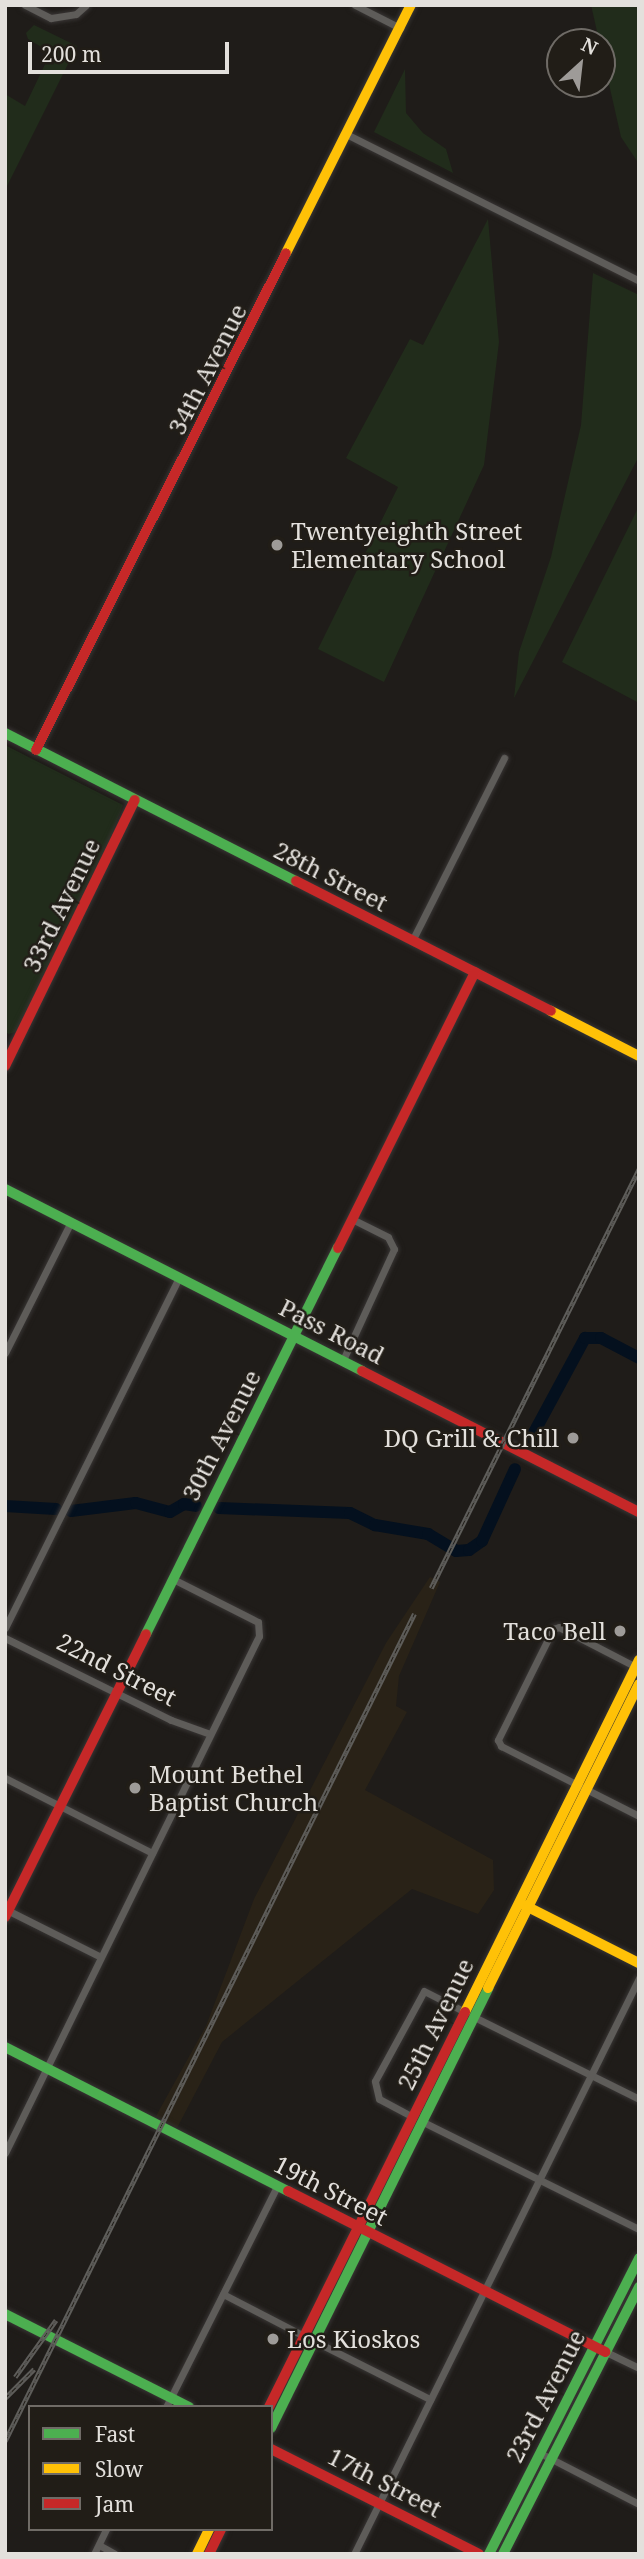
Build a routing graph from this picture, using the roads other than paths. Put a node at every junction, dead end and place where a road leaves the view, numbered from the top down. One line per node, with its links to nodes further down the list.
1 (25, 5): 2 (street)
2 (86, 5)
3 (355, 5): 5 (street)
4 (411, 5): 5 (street, 34th Avenue)
5 (400, 28): 6 (street, 34th Avenue)
6 (346, 134): 7 (street); 9 (street, 34th Avenue)
7 (639, 281)
8 (5, 733): 9 (street, 28th Street)
9 (36, 750): 11 (street, 28th Street)
10 (505, 758): 12 (street)
11 (135, 800): 12 (street, 28th Street); 14 (street, 33rd Avenue)
12 (412, 941): 13 (street, 28th Street)
13 (475, 972): 15 (street, 28th Street); 18 (street, 30th Avenue)
14 (9, 1047): 16 (street, 33rd Avenue)
15 (639, 1056)
16 (5, 1066)
17 (5, 1189): 19 (street, Pass Road)
18 (352, 1219): 21 (street, 30th Avenue); 23 (street)
19 (71, 1222): 20 (street, Pass Road); 22 (street)
20 (179, 1277): 21 (street, Pass Road); 26 (street)
21 (294, 1335): 23 (street, Pass Road); 25 (street, 30th Avenue)
22 (6, 1350)
23 (342, 1360): 24 (street, Pass Road)
24 (639, 1512)
25 (173, 1578): 30 (street, 30th Avenue); 31 (street)
26 (5, 1628)
27 (5, 1638): 30 (street, 22nd Street)
28 (638, 1665): 33 (street, 25th Avenue); 33 (street)
29 (639, 1684): 33 (street, 25th Avenue)
30 (116, 1693): 31 (street, 22nd Street); 34 (street, 30th Avenue)
31 (210, 1734): 36 (street)
32 (5, 1779): 34 (street)
33 (582, 1786): 35 (street); 37 (street, 25th Avenue)
34 (60, 1806): 36 (street); 38 (street, 30th Avenue)
35 (639, 1815)
36 (152, 1853): 39 (street)
37 (524, 1905): 40 (street); 42 (street, 25th Avenue)
38 (6, 1912): 39 (street)
39 (101, 1957): 44 (street)
40 (639, 1964)
41 (639, 1978): 45 (street)
42 (469, 2015): 45 (street); 47 (street, 25th Avenue); 47 (street)
43 (5, 2047): 44 (street, 19th Street)
44 (47, 2068): 48 (street); 50 (street, 19th Street)
45 (590, 2075): 46 (street); 49 (street)
46 (639, 2099)
47 (418, 2119): 49 (street); 51 (street, 25th Avenue)
48 (5, 2153)
49 (539, 2180): 52 (street); 55 (street)
50 (277, 2186): 51 (street, 19th Street); 56 (street)
51 (363, 2229): 55 (street, 19th Street); 58 (street, 25th Avenue)
52 (639, 2229)
53 (639, 2258): 59 (street, 23rd Avenue)
54 (639, 2287): 60 (street, 23rd Avenue)
55 (484, 2290): 59 (street, 19th Street); 62 (street)
56 (223, 2294): 58 (street); 63 (street)
57 (5, 2314): 63 (street)
58 (309, 2338): 62 (street); 64 (street, 25th Avenue); 65 (street, 25th Avenue)
59 (594, 2346): 60 (street, 19th Street); 67 (street, 23rd Avenue)
60 (606, 2352): 61 (street, 19th Street); 68 (street, 23rd Avenue)
61 (639, 2368)
62 (430, 2399): 69 (street)
63 (168, 2402)
64 (271, 2405)
65 (273, 2423)
66 (273, 2450): 69 (street, 17th Street)
67 (540, 2453): 68 (street); 81 (street, 23rd Avenue)
68 (551, 2459): 70 (street); 82 (street, 23rd Avenue)
69 (379, 2503): 79 (street); 80 (street, 17th Street)
70 (639, 2504)
71 (105, 2531): 74 (street)
72 (208, 2531): 77 (street)
73 (220, 2531): 78 (street)
74 (99, 2545): 75 (street); 76 (street)
75 (94, 2554)
76 (115, 2554)
77 (197, 2554)
78 (209, 2554)
79 (354, 2554)
80 (479, 2554)
81 (489, 2554)
82 (503, 2554)

